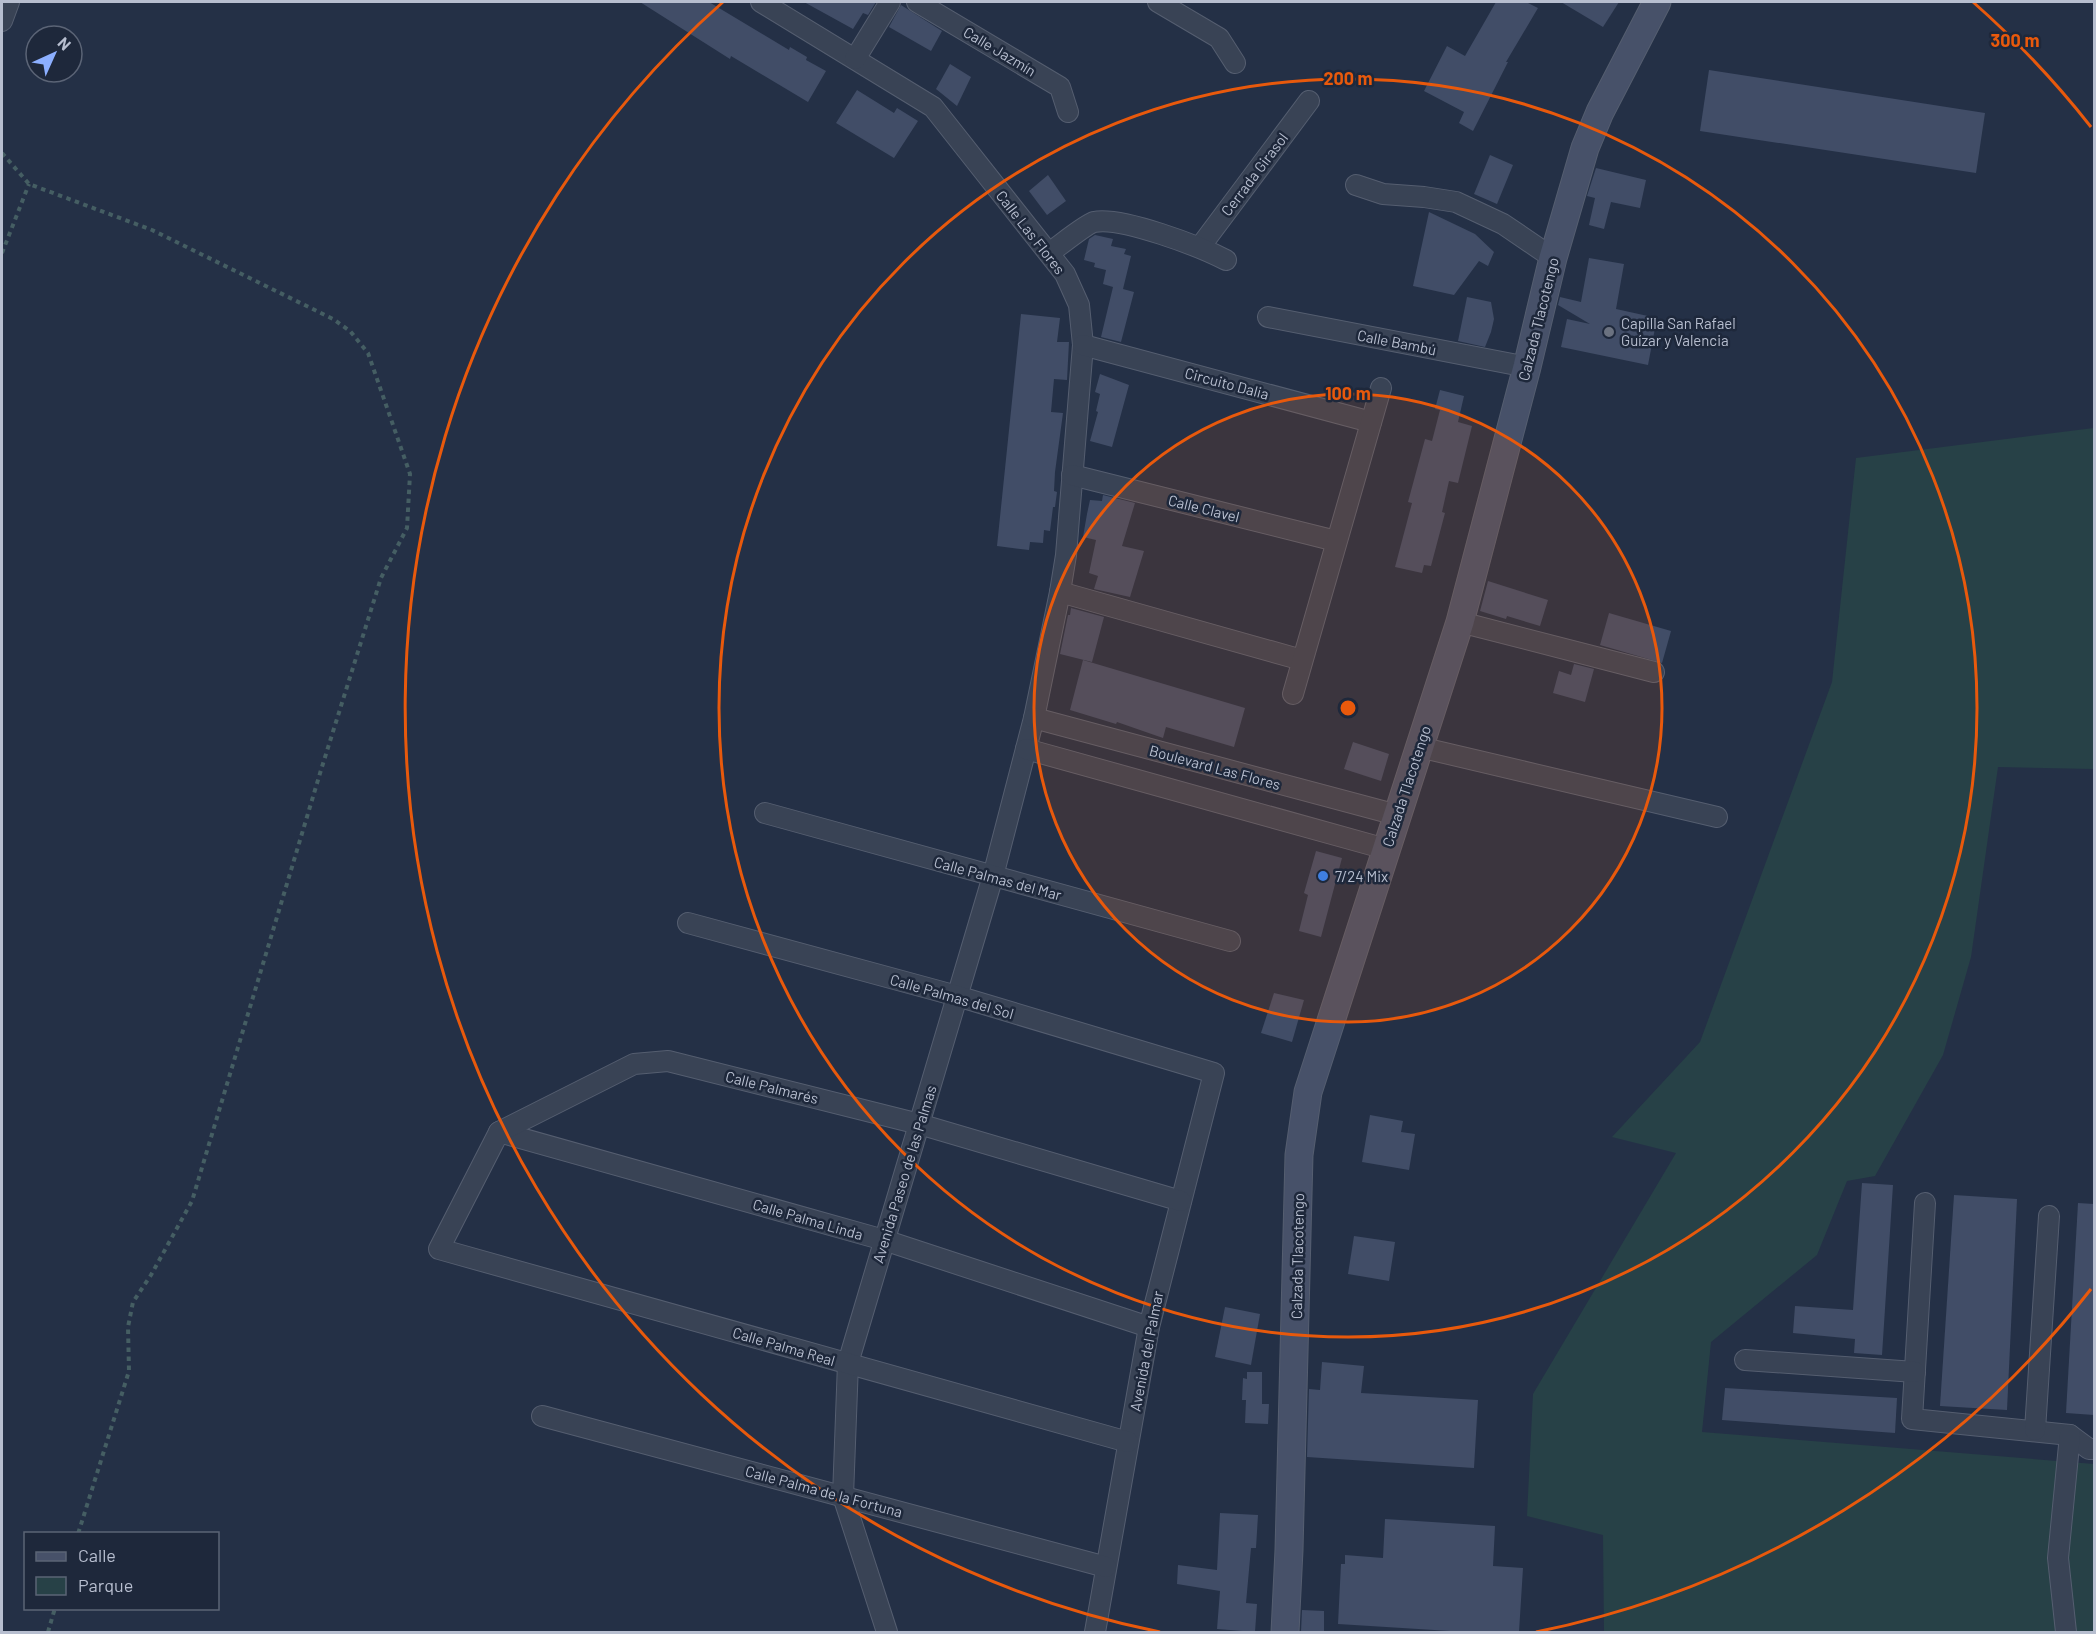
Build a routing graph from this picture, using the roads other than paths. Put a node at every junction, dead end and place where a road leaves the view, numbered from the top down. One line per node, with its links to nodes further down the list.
1 (9, 2): 7 (street)
2 (761, 2): 8 (street, Calle Las Flores)
3 (890, 2): 8 (street)
4 (917, 2): 11 (street, Calle Jazmín)
5 (1158, 2): 9 (street)
6 (1657, 2): 15 (street, Calzada Tlacotengo)
7 (2, 21)
8 (855, 59): 14 (street, Calle Las Flores)
9 (1234, 63)
10 (1309, 101): 13 (street, Cerrada Girasol)
11 (1068, 112)
12 (1356, 185): 15 (street)
13 (1200, 247): 14 (street); 16 (street)
14 (1049, 253): 18 (street, Calle Las Flores)
15 (1553, 258): 19 (street, Calzada Tlacotengo)
16 (1226, 260)
17 (1268, 317): 19 (street, Calle Bambú)
18 (1083, 345): 21 (street, Circuito Dalia); 22 (street, Calle Las Flores)
19 (1527, 367): 25 (street, Calzada Tlacotengo)
20 (1382, 388): 21 (street)
21 (1371, 422): 23 (street)
22 (1072, 475): 23 (street, Calle Clavel); 24 (street, Calle Las Flores)
23 (1336, 541): 26 (street)
24 (1060, 592): 26 (street); 29 (street, Calle Las Flores)
25 (1460, 622): 27 (street); 30 (street, Calzada Tlacotengo)
26 (1302, 660): 28 (street)
27 (1654, 672)
28 (1293, 694)
29 (1034, 718): 31 (street, Avenida Paseo de las Palmas); 33 (street, Boulevard Las Flores)
30 (1419, 747): 33 (street, Calzada Tlacotengo); 34 (street)
31 (1026, 749): 35 (street); 36 (street, Avenida Paseo de las Palmas)
32 (765, 813): 36 (street, Calle Palmas del Mar)
33 (1397, 815): 35 (street, Calzada Tlacotengo)
34 (1717, 817)
35 (1386, 849): 60 (street, Calzada Tlacotengo)
36 (993, 876): 38 (street, Calle Palmas del Mar); 39 (street, Avenida Paseo de las Palmas)
37 (688, 923): 39 (street, Calle Palmas del Sol)
38 (1230, 941)
39 (957, 996): 40 (street, Calle Palmas del Sol); 41 (street, Avenida Paseo de las Palmas)
40 (1214, 1072): 43 (street, Avenida del Palmar)
41 (919, 1124): 42 (street, Calle Palmarés); 43 (street, Calle Palmarés); 46 (street, Avenida Paseo de las Palmas)
42 (499, 1132): 46 (street, Calle Palma Linda); 49 (street, Calle Palma Real)
43 (1181, 1202): 47 (street, Avenida del Palmar)
44 (1925, 1203): 50 (street)
45 (2049, 1215): 52 (street)
46 (884, 1240): 47 (street, Calle Palma Linda); 49 (street, Avenida Paseo de las Palmas)
47 (1149, 1327): 54 (street, Avenida del Palmar)
48 (1745, 1360): 50 (street)
49 (848, 1364): 54 (street, Calle Palma Real); 56 (street, Avenida Paseo de las Palmas)
50 (1915, 1372): 52 (street)
51 (542, 1416): 56 (street, Calle Palma de la Fortuna)
52 (2035, 1430): 53 (street)
53 (2070, 1435): 55 (street); 61 (street)
54 (1128, 1442): 57 (street, Avenida del Palmar)
55 (2094, 1449)
56 (843, 1496): 57 (street, Calle Palma de la Fortuna); 58 (street, Avenida Paseo de las Palmas)
57 (1106, 1567): 59 (street, Avenida del Palmar)
58 (887, 1632)
59 (1095, 1632)
60 (1285, 1632)
61 (2066, 1632)

